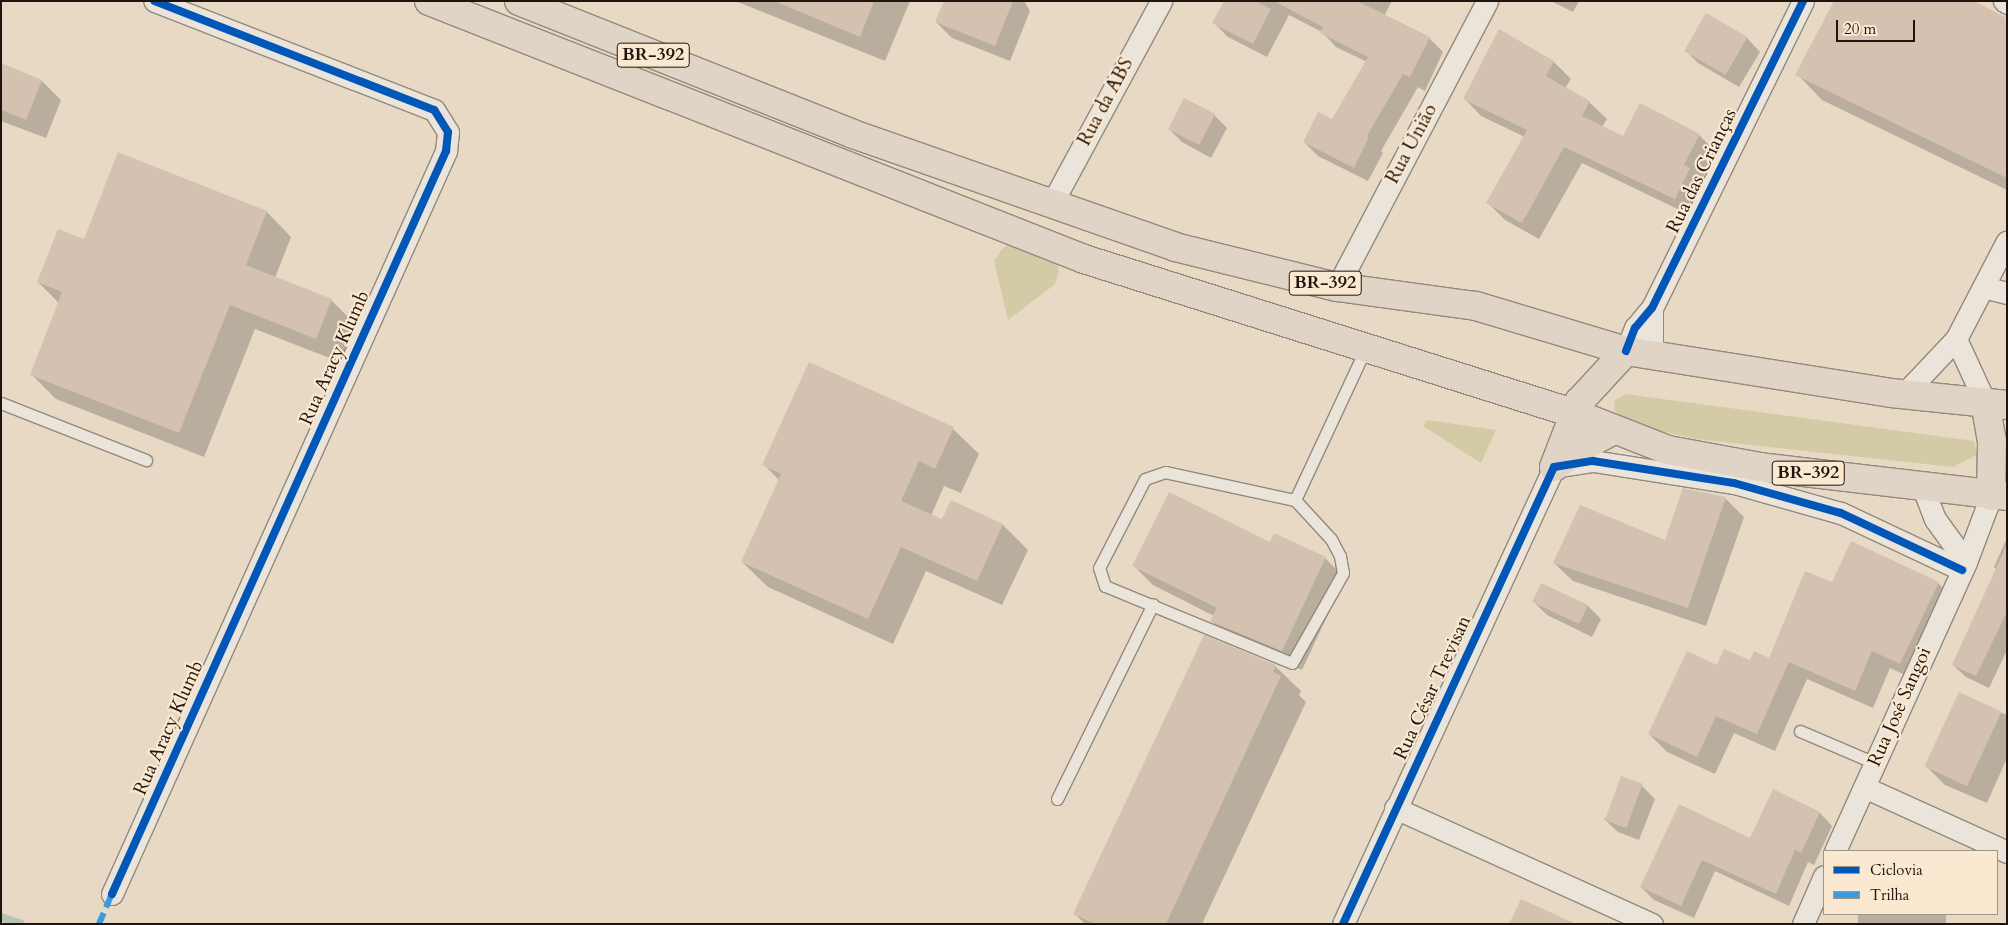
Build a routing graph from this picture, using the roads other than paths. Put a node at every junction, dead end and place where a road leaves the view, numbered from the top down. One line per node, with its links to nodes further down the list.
1 (154, 1): 39 (street, Rua Aracy Klumb)
2 (429, 1): 14 (highway, BR-392)
3 (519, 1): 7 (highway, BR-392)
4 (1160, 1): 7 (street, Rua da ABS)
5 (1487, 1): 9 (street, Rua União)
6 (1803, 1): 12 (street, Rua das Crianças)
7 (1052, 203): 9 (highway, BR-392)
8 (2007, 241): 10 (street)
9 (1337, 286): 15 (highway, BR-392)
10 (1983, 287): 11 (street); 13 (street)
11 (2007, 293)
12 (1652, 308): 15 (street, Rua das Crianças); 16 (street, Rua das Crianças)
13 (1956, 339): 18 (street); 21 (street)
14 (1366, 348): 19 (highway, BR-392); 28 (lane)
15 (1626, 351): 16 (highway, BR-392); 17 (highway)
16 (1652, 355): 18 (highway, BR-392)
17 (1599, 381): 22 (highway); 23 (highway)
18 (1891, 393): 21 (highway, BR-392)
19 (1522, 399): 22 (highway, BR-392); 24 (highway)
20 (1, 403): 25 (lane)
21 (1996, 403): 27 (highway)
22 (1576, 414): 23 (highway, BR-392); 24 (highway)
23 (1614, 430): 24 (highway); 26 (highway, BR-392)
24 (1559, 457): 29 (street); 35 (street, Rua César Trevisan)
25 (146, 460)
26 (1923, 488): 27 (highway, BR-392); 29 (street)
27 (1999, 496): 29 (street, Rua José Sangoi)
28 (1294, 500): 30 (lane); 30 (lane)
29 (1964, 566): 32 (street, Rua José Sangoi)
30 (1153, 604): 34 (lane)
31 (1800, 731): 32 (lane)
32 (1875, 764): 33 (street, Rua José Sangoi)
33 (1864, 787): 36 (street, Rua José Sangoi); 37 (street)
34 (1057, 799)
35 (1395, 808): 40 (street, Rua César Trevisan); 41 (street)
36 (1835, 850)
37 (2007, 852)
38 (1823, 878): 42 (street)
39 (112, 894)
40 (1343, 924)
41 (1652, 924)
42 (1802, 924)

